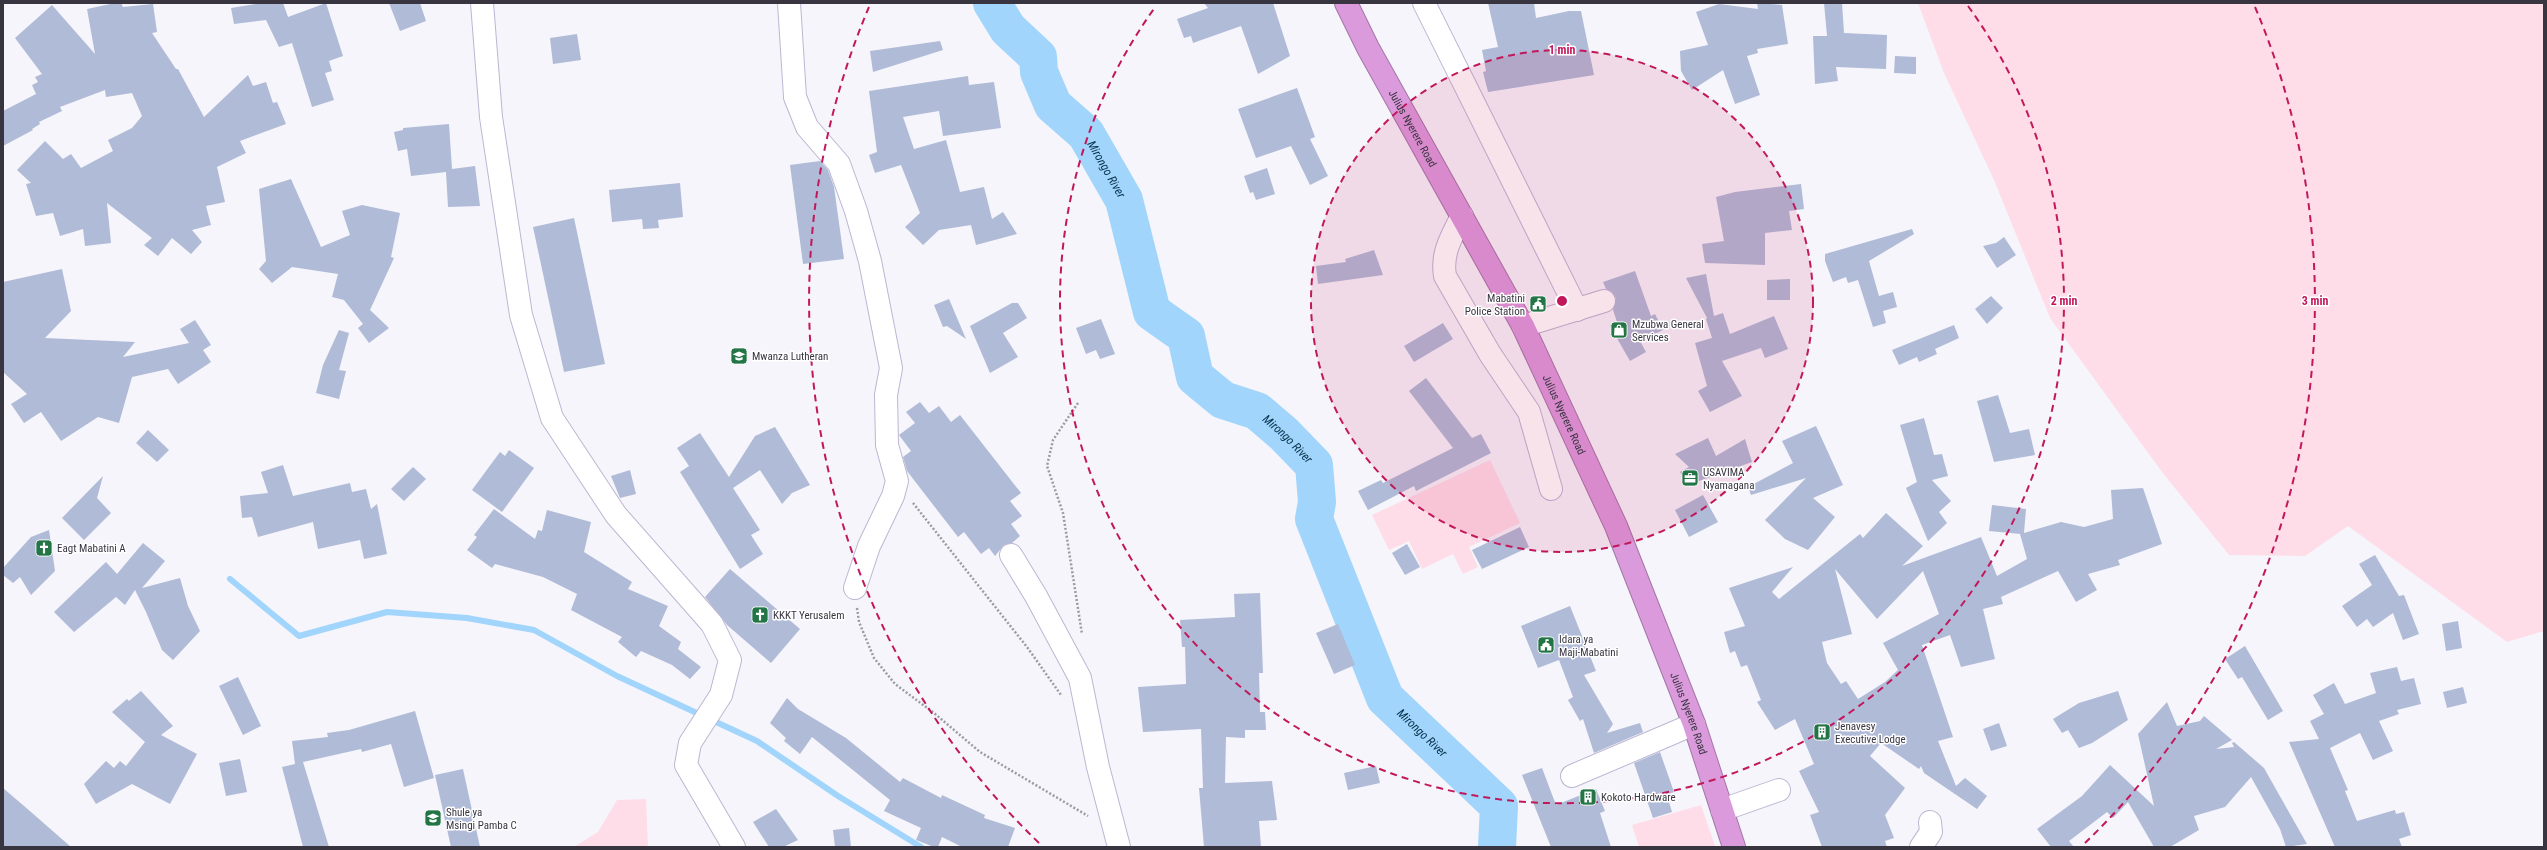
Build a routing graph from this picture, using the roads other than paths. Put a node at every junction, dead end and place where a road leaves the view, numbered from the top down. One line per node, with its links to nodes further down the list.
1 (482, 3): 17 (street)
2 (789, 3): 11 (street)
3 (1346, 3): 5 (highway, Julius Nyerere Road)
4 (1424, 3): 7 (street)
5 (1462, 216): 8 (highway, Julius Nyerere Road); 9 (street)
6 (1604, 301): 7 (street)
7 (1577, 310): 8 (street)
8 (1523, 326): 12 (highway, Julius Nyerere Road)
9 (1552, 488)
10 (1011, 555): 18 (street)
11 (855, 588)
12 (1694, 724): 13 (street); 15 (highway, Julius Nyerere Road)
13 (1572, 776)
14 (1779, 790): 15 (street)
15 (1722, 810): 19 (highway, Julius Nyerere Road)
16 (1930, 822): 20 (street)
17 (734, 847)
18 (1119, 847)
19 (1734, 847)
20 (1921, 847)

